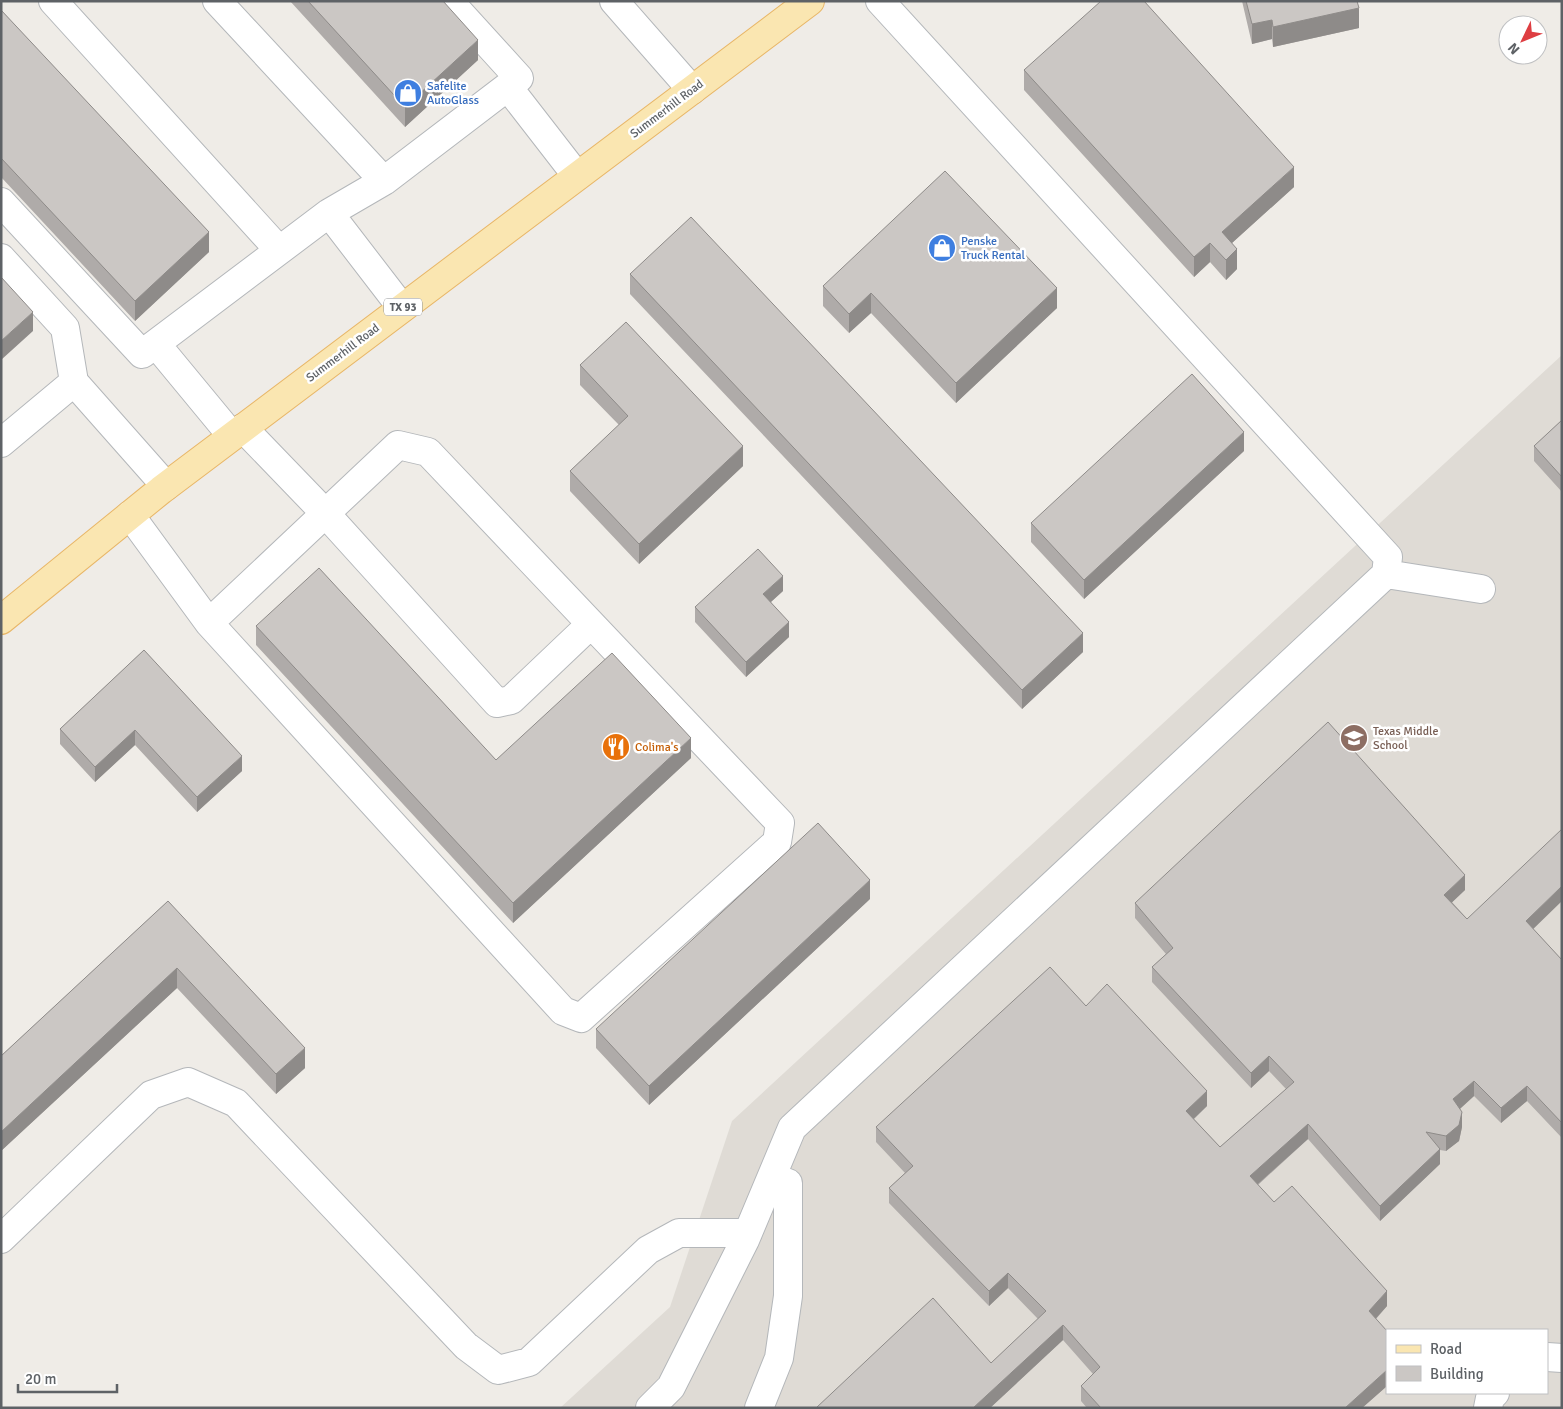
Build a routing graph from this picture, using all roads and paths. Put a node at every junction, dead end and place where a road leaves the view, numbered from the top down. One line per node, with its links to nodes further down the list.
1 (53, 1): 13 (lane)
2 (217, 1): 10 (lane)
3 (449, 1): 7 (lane)
4 (614, 1): 8 (lane)
5 (810, 1): 8 (main road, Summerhill Road / TX 93)
6 (880, 1): 23 (lane)
7 (508, 87): 9 (lane); 10 (lane)
8 (692, 90): 9 (main road, Summerhill Road / TX 93)
9 (577, 176): 15 (main road, Summerhill Road / TX 93)
10 (384, 181): 12 (lane)
11 (1, 202): 16 (lane)
12 (329, 213): 13 (lane); 15 (lane)
13 (279, 250): 16 (lane)
14 (1, 258): 17 (lane)
15 (402, 308): 18 (main road, Summerhill Road / TX 93)
16 (156, 344): 18 (lane)
17 (74, 382): 19 (lane); 20 (lane)
18 (237, 432): 20 (main road, Summerhill Road / TX 93); 21 (lane)
19 (1, 443)
20 (166, 486): 22 (main road, Summerhill Road / TX 93)
21 (325, 513): 26 (lane); 27 (lane); 27 (lane)
22 (130, 515): 25 (main road, Summerhill Road / TX 93); 26 (lane)
23 (1386, 574): 24 (lane); 28 (lane)
24 (1481, 589)
25 (4, 613)
26 (209, 623): 27 (lane)
27 (591, 624)
28 (771, 1179): 29 (lane); 35 (lane)
29 (748, 1233): 30 (lane); 34 (lane)
30 (1, 1239)
31 (1548, 1357): 32 (lane)
32 (1562, 1358)
33 (1494, 1394): 36 (lane)
34 (650, 1408)
35 (759, 1408)
36 (1488, 1408)

